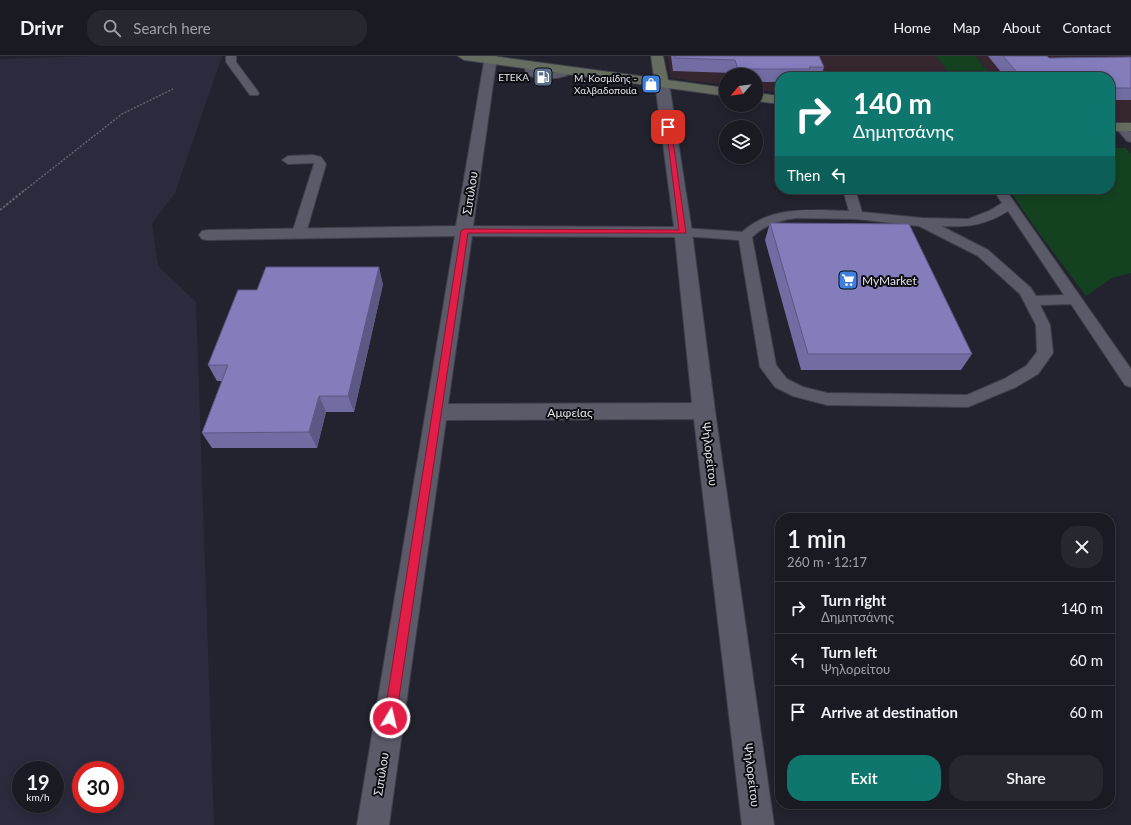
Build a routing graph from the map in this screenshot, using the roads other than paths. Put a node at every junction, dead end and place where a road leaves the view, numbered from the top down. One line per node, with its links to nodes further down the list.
1 (231, 56): 7 (lane)
2 (464, 56): 4 (street)
3 (657, 56): 5 (street)
4 (491, 57): 5 (street); 18 (street, Σιπύλου)
5 (662, 83): 6 (street); 19 (street, Ψηλορείτου)
6 (719, 91)
7 (254, 93)
8 (763, 98): 9 (street)
9 (775, 99)
10 (1121, 127): 11 (lane)
11 (1131, 139)
12 (288, 160): 20 (lane)
13 (851, 194): 16 (lane)
14 (1002, 194): 15 (lane)
15 (1008, 204): 17 (lane); 23 (lane)
16 (856, 215): 17 (lane); 22 (lane)
17 (922, 222): 24 (lane)
18 (464, 231): 19 (street); 20 (street); 27 (street, Σιπύλου)
19 (683, 232): 22 (lane); 26 (street, Ψηλορείτου)
20 (299, 233): 21 (street)
21 (208, 235)
22 (745, 236): 24 (lane)
23 (1074, 299): 24 (lane); 25 (lane)
24 (1031, 301)
25 (1131, 381)
26 (704, 411): 27 (street, Αμφείας); 29 (street, Ψηλορείτου)
27 (437, 412): 28 (street, Σιπύλου)
28 (373, 825)
29 (758, 825)

